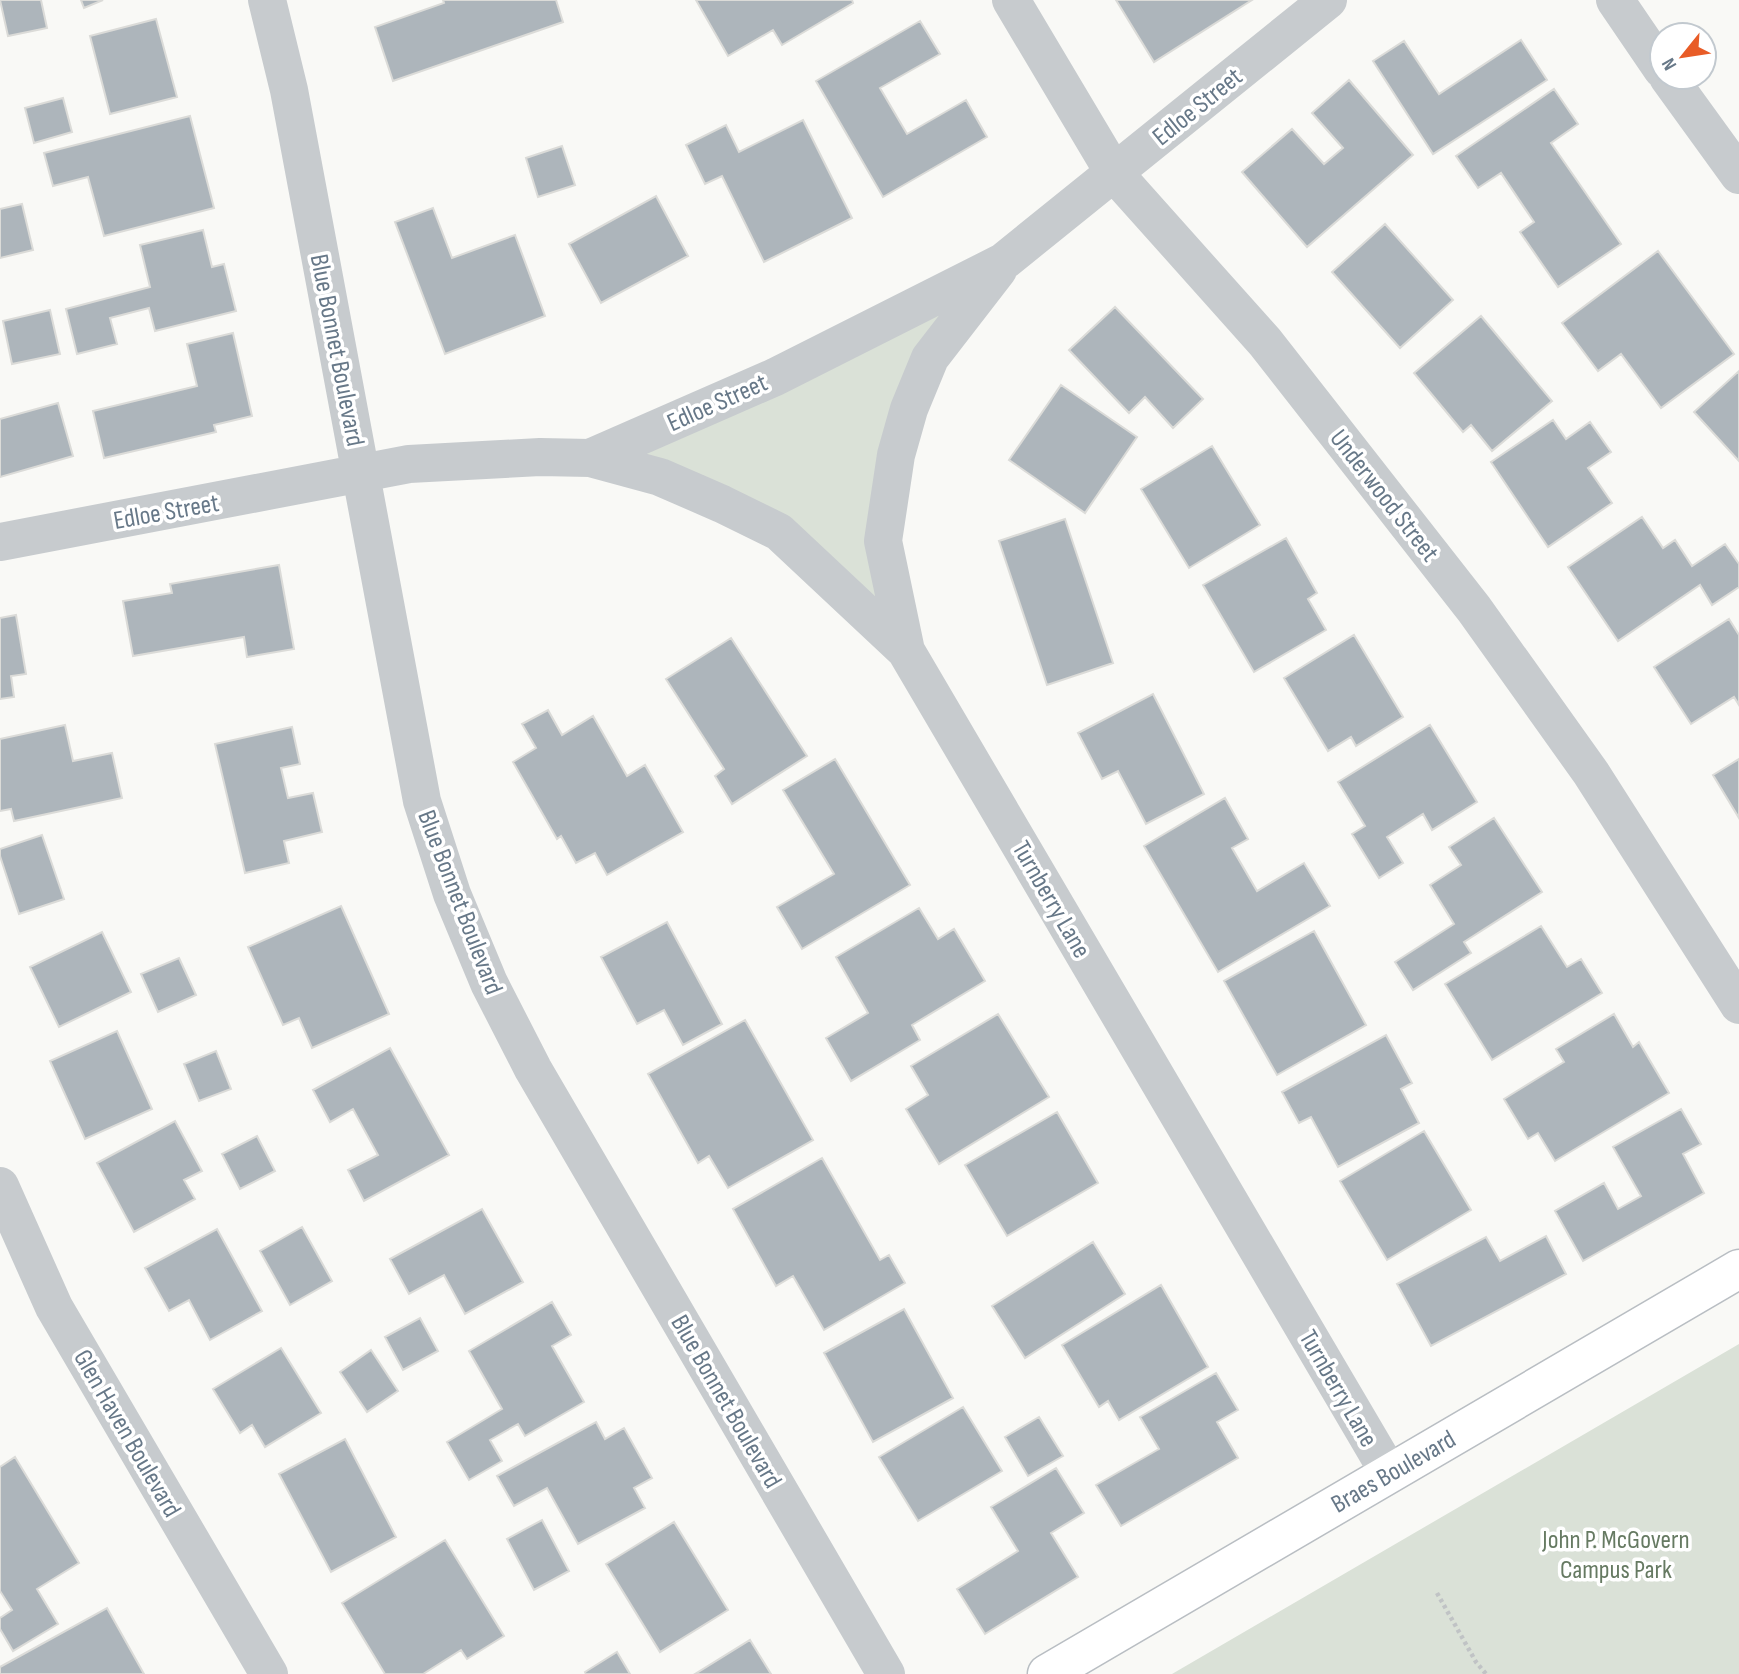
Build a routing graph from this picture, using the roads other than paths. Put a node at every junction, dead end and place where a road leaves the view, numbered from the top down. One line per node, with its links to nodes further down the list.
1 (267, 0): 11 (street, Blue Bonnet Boulevard)
2 (1011, 0): 7 (street, Underwood Street)
3 (1328, 0): 7 (street, Edloe Street)
4 (1615, 0): 5 (street)
5 (1648, 48)
6 (1678, 91): 8 (street)
7 (1114, 173): 9 (street, Edloe Street); 14 (street, Underwood Street)
8 (1739, 175)
9 (1003, 262): 10 (street, Edloe Street); 13 (street)
10 (590, 458): 11 (street, Edloe Street); 13 (street, Turnberry Lane)
11 (362, 474): 12 (street, Edloe Street); 19 (street, Blue Bonnet Boulevard)
12 (0, 542)
13 (906, 651): 17 (street, Turnberry Lane)
14 (1739, 1005)
15 (0, 1186): 18 (street, Glen Haven Boulevard)
16 (1739, 1269): 17 (street, Braes Boulevard)
17 (1389, 1473): 20 (street, Braes Boulevard)
18 (269, 1674)
19 (886, 1674)
20 (1047, 1674)

